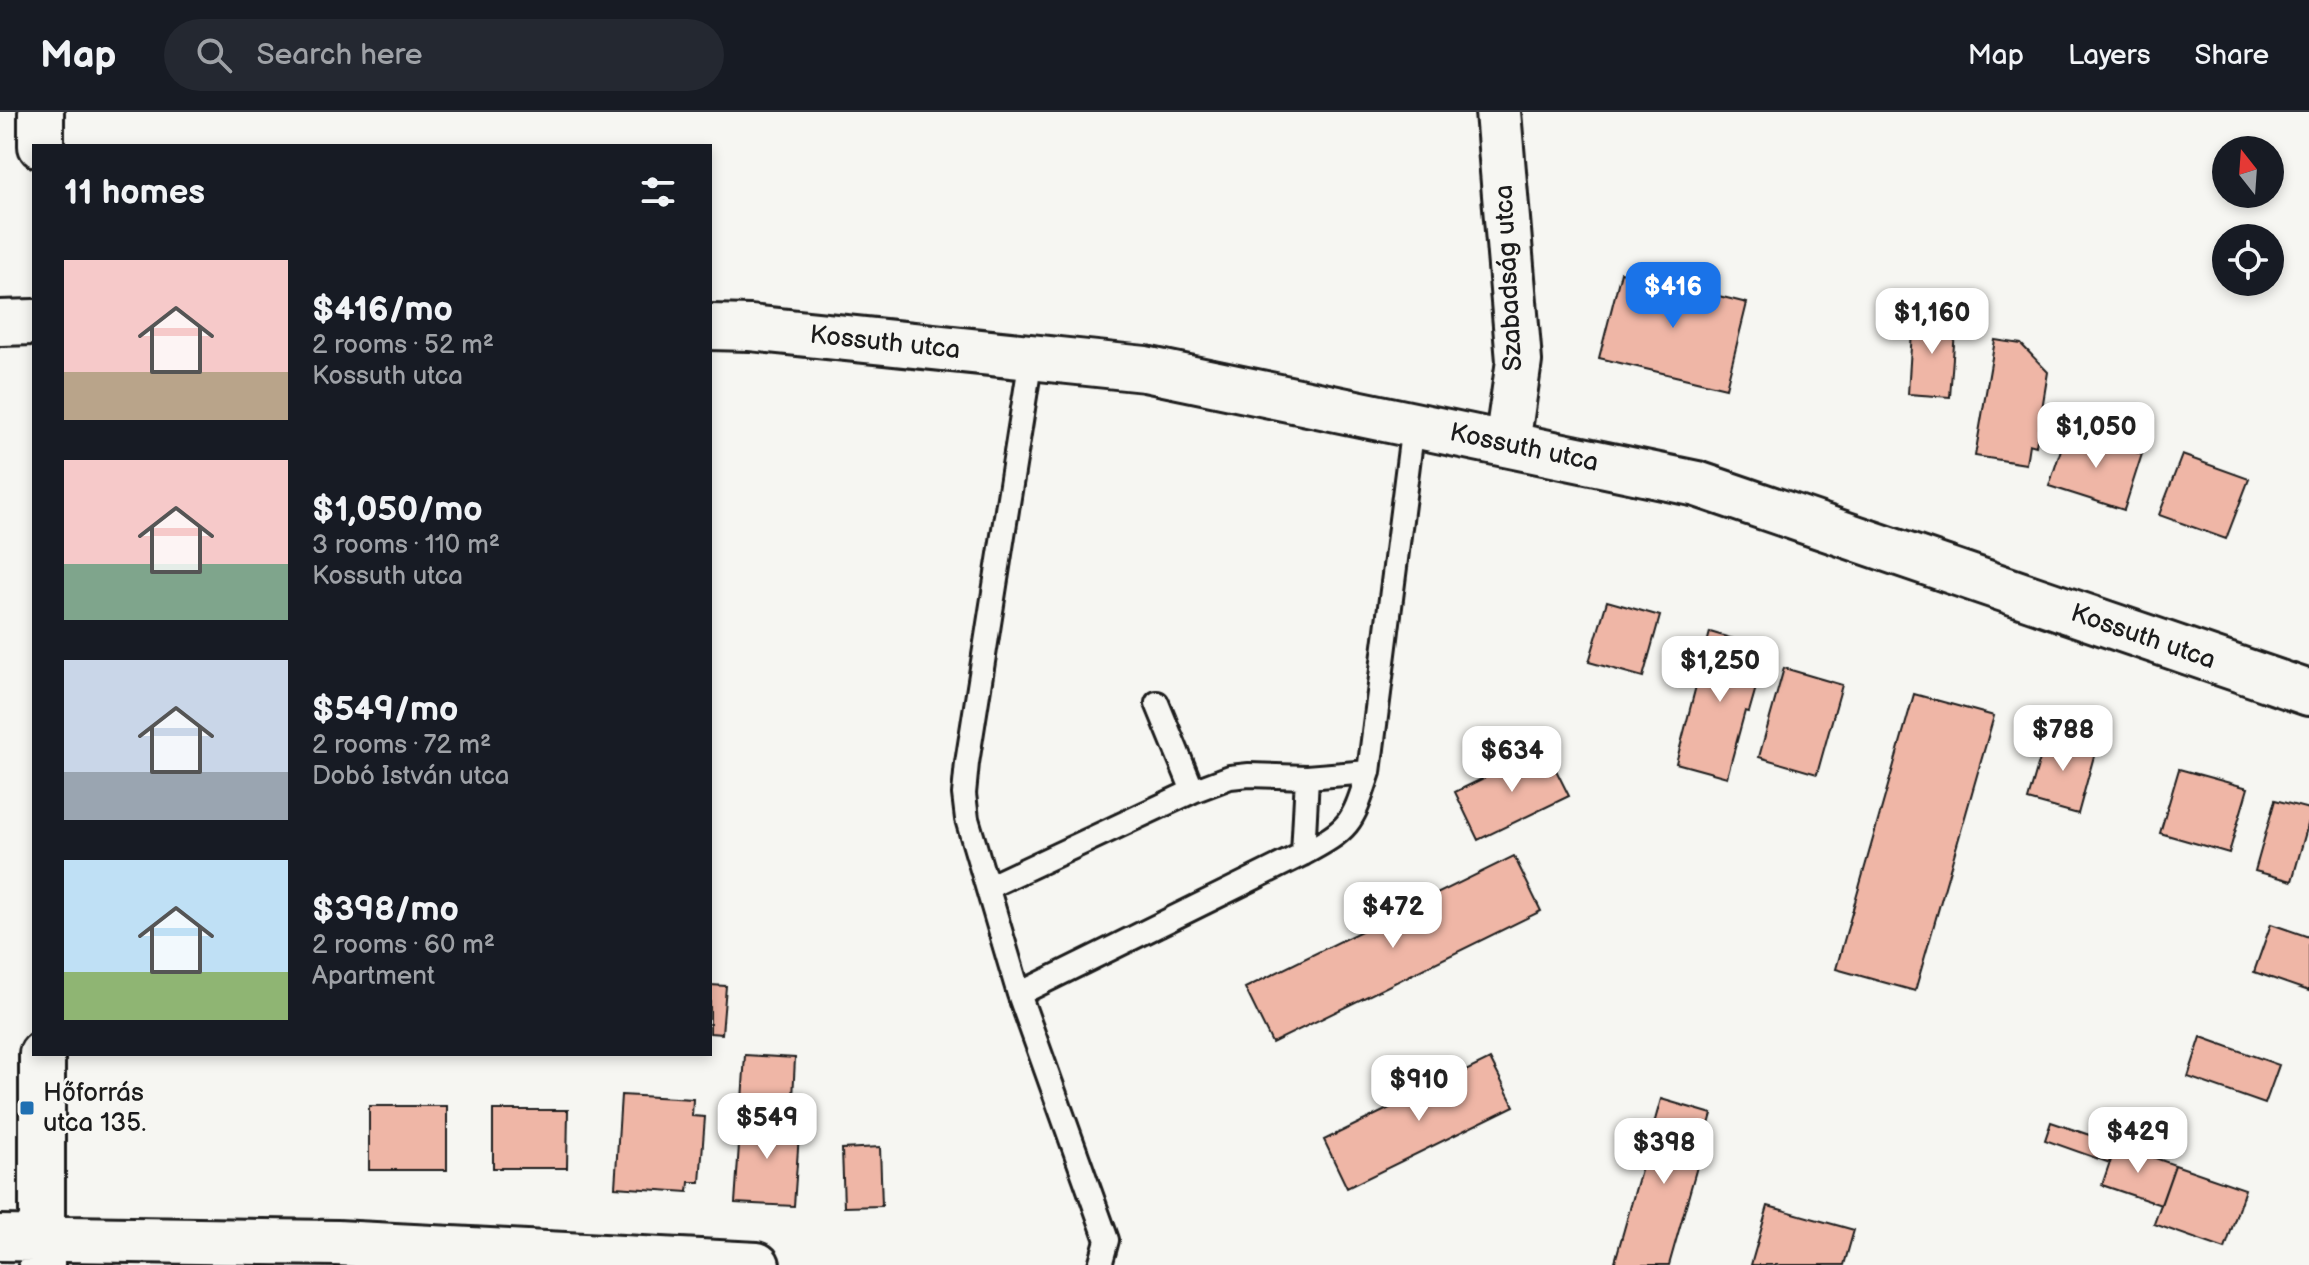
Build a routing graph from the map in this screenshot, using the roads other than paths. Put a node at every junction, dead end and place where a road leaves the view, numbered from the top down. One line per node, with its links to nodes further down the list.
1 (41, 112): 3 (street)
2 (1498, 112): 9 (street, Szabadság utca)
3 (41, 144)
4 (32, 322): 5 (street)
5 (0, 323)
6 (712, 327): 7 (street, Kossuth utca)
7 (1031, 358): 8 (street, Kossuth utca); 16 (lane)
8 (1413, 425): 9 (street, Kossuth utca); 12 (lane)
9 (1507, 444): 10 (street, Kossuth utca)
10 (2309, 693)
11 (1157, 703): 14 (lane)
12 (1369, 772): 13 (lane); 15 (lane)
13 (1307, 777): 14 (lane); 15 (lane)
14 (1193, 791): 16 (lane)
15 (1303, 854): 17 (lane)
16 (988, 887): 17 (lane)
17 (1019, 994): 21 (lane)
18 (42, 1056): 19 (street)
19 (28, 1246): 20 (street)
20 (757, 1265)
21 (1100, 1265)

